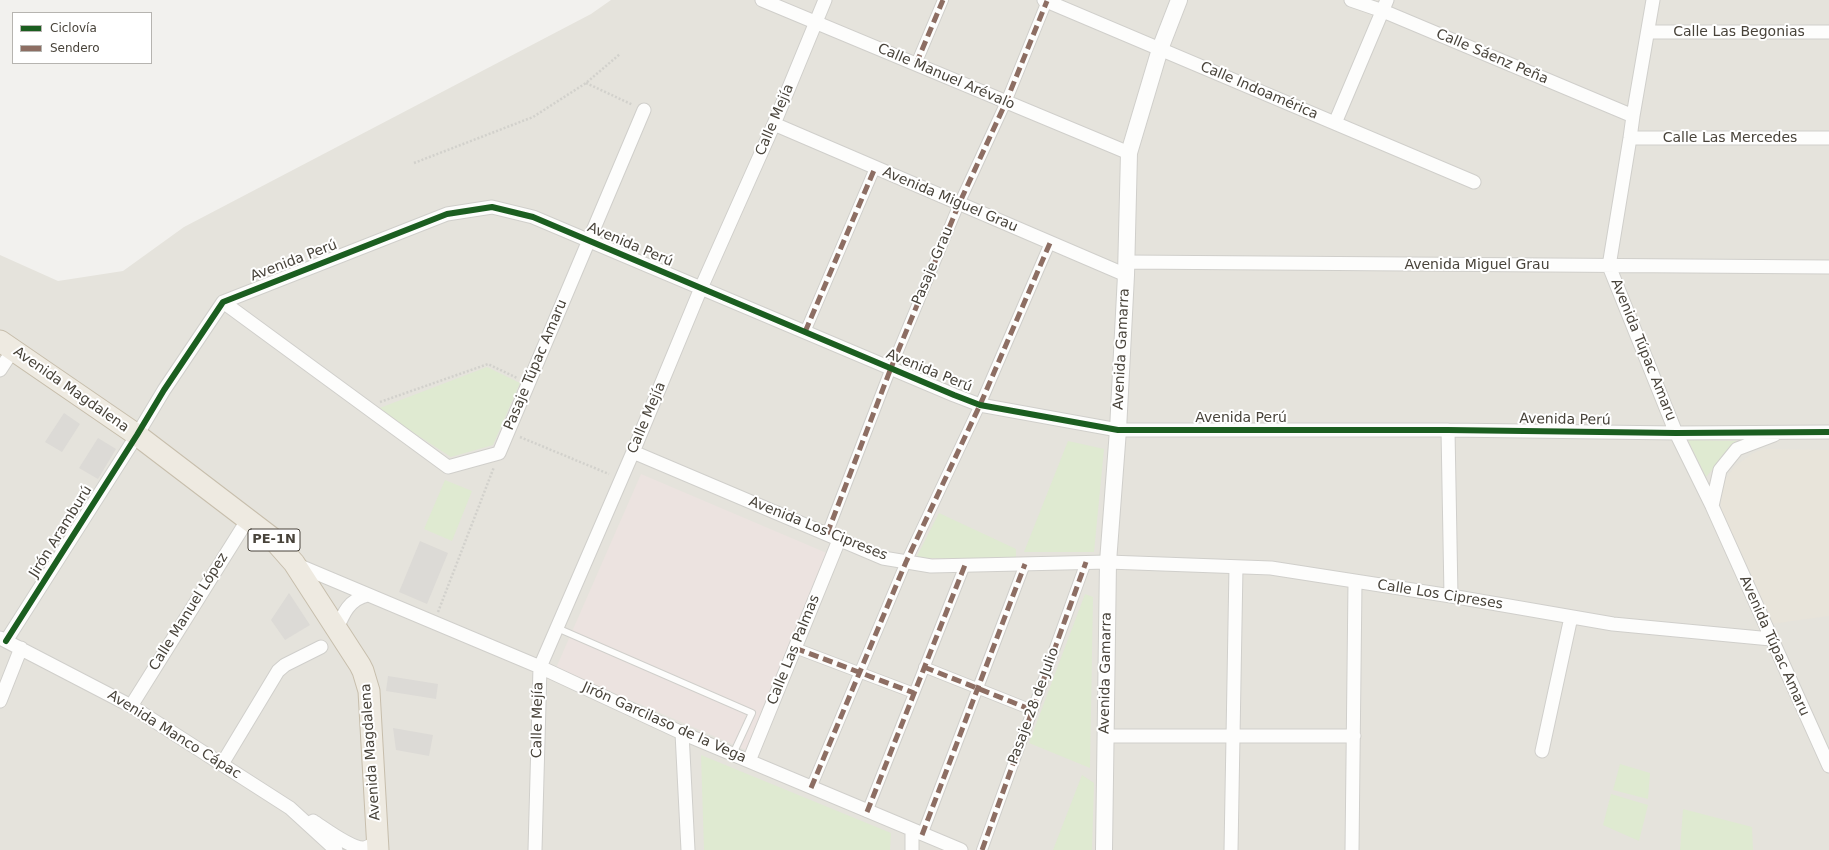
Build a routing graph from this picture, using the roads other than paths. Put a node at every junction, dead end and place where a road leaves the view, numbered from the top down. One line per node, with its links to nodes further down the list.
1 (762, 0): 9 (street, Calle Manuel Arévalo)
2 (825, 0): 9 (street, Calle Mejía)
3 (944, 0): 13 (street)
4 (1179, 0): 12 (street, Avenida Gamarra)
5 (1351, 0): 8 (street, Calle Sáenz Peña)
6 (1653, 0): 10 (street, Avenida Túpac Amaru)
7 (1045, 1): 12 (street, Calle Indoamérica); 14 (street, Pasaje Grau)
8 (1385, 6): 16 (street, Calle Sáenz Peña); 17 (street)
9 (816, 22): 13 (street, Calle Manuel Arévalo); 18 (street, Calle Mejía)
10 (1648, 32): 11 (street, Calle Las Begonias); 16 (street, Avenida Túpac Amaru)
11 (1829, 32)
12 (1160, 49): 17 (street, Calle Indoamérica); 21 (street, Avenida Gamarra)
13 (916, 64): 14 (street, Calle Manuel Arévalo)
14 (1006, 102): 21 (street, Calle Manuel Arévalo); 24 (street, Pasaje Grau)
15 (644, 110): 25 (street, Pasaje Túpac Amaru)
16 (1633, 116): 19 (street, Avenida Túpac Amaru)
17 (1335, 123): 23 (street, Calle Indoamérica)
18 (774, 124): 22 (street, Avenida Miguel Grau); 30 (street, Calle Mejía)
19 (1630, 138): 20 (street, Calle Las Mercedes); 27 (street, Avenida Túpac Amaru)
20 (1829, 138)
21 (1129, 153): 29 (street, Avenida Gamarra)
22 (875, 168): 24 (street, Avenida Miguel Grau); 32 (street)
23 (1474, 182)
24 (959, 204): 26 (street, Avenida Miguel Grau); 34 (street, Pasaje Grau)
25 (589, 240): 30 (street, Avenida Perú); 31 (street, Avenida Perú); 31 (street, Pasaje Túpac Amaru)
26 (1050, 243): 29 (street, Avenida Miguel Grau); 36 (street)
27 (1609, 266): 28 (street, Avenida Miguel Grau); 29 (street, Avenida Miguel Grau); 41 (street, Avenida Túpac Amaru)
28 (1829, 267)
29 (1126, 269): 37 (street, Avenida Gamarra)
30 (701, 288): 32 (street, Avenida Perú); 43 (street, Calle Mejía)
31 (223, 302): 42 (street)
32 (805, 332): 34 (street, Avenida Perú)
33 (6, 345): 35 (street); 42 (highway, Avenida Magdalena / PE-1N)
34 (891, 368): 36 (street, Avenida Perú); 46 (street, Pasaje Grau)
35 (0, 370)
36 (980, 405): 37 (street, Avenida Perú); 48 (street)
37 (1118, 430): 38 (street, Avenida Perú); 50 (street, Avenida Gamarra)
38 (1448, 430): 41 (street, Avenida Perú); 57 (street)
39 (1782, 432): 40 (street, Avenida Perú); 41 (street, Avenida Perú); 44 (street)
40 (1829, 432)
41 (1676, 433): 44 (street, Avenida Túpac Amaru)
42 (137, 435): 45 (highway, Avenida Magdalena / PE-1N); 62 (street, Jirón Aramburú)
43 (633, 452): 46 (street, Avenida Los Cipreses); 59 (street, Calle Mejía)
44 (1712, 506): 61 (street, Avenida Túpac Amaru)
45 (248, 519): 51 (highway, Avenida Magdalena / PE-1N); 72 (street, Calle Manuel López)
46 (827, 534): 47 (street, Avenida Los Cipreses)
47 (839, 540): 48 (street, Avenida Los Cipreses); 65 (street, Calle Las Palmas)
48 (906, 562): 53 (street, Avenida Los Cipreses); 68 (street)
49 (1086, 562): 50 (street, Avenida Los Cipreses); 52 (street, Avenida Los Cipreses); 73 (street, Pasaje 28 de Julio)
50 (1108, 562): 54 (street, Calle Los Cipreses); 75 (street, Avenida Gamarra)
51 (294, 563): 56 (street, Jirón Garcilaso de la Vega); 60 (highway, Avenida Magdalena / PE-1N)
52 (1025, 564): 53 (street, Avenida Los Cipreses); 69 (street)
53 (965, 565): 67 (street)
54 (1236, 567): 55 (street, Calle Los Cipreses); 76 (street)
55 (1355, 582): 57 (street, Calle Los Cipreses); 77 (street)
56 (368, 594): 60 (street); 66 (street, Jirón Garcilaso de la Vega)
57 (1451, 596): 58 (street, Calle Los Cipreses)
58 (1571, 617): 61 (street, Calle Los Cipreses); 78 (street)
59 (557, 628): 66 (street, Calle Mejía); 80 (lane)
60 (336, 631): 88 (highway, Avenida Magdalena / PE-1N)
61 (1771, 639): 79 (street, Avenida Túpac Amaru)
62 (3, 640): 64 (street, Avenida Manco Cápac)
63 (321, 647): 82 (street)
64 (21, 648): 71 (street); 72 (street, Avenida Manco Cápac)
65 (795, 648): 68 (street); 81 (street, Calle Las Palmas)
66 (540, 667): 74 (street, Jirón Garcilaso de la Vega); 90 (street, Calle Mejía)
67 (924, 667): 69 (street); 70 (street)
68 (859, 673): 70 (street); 84 (street)
69 (978, 689): 73 (street); 87 (street)
70 (914, 693): 86 (street)
71 (0, 701)
72 (131, 706): 82 (street, Avenida Manco Cápac)
73 (1032, 710): 94 (street, Pasaje 28 de Julio)
74 (682, 733): 80 (street, Jirón Garcilaso de la Vega); 91 (street)
75 (1106, 736): 76 (street); 95 (street, Avenida Gamarra)
76 (1233, 736): 77 (street); 96 (street)
77 (1354, 736): 97 (street)
78 (1542, 751)
79 (1826, 752): 83 (street, Avenida Túpac Amaru)
80 (733, 754): 81 (street, Jirón Garcilaso de la Vega)
81 (749, 761): 84 (street, Jirón Garcilaso de la Vega)
82 (222, 764): 85 (street, Avenida Manco Cápac)
83 (1829, 766)
84 (811, 788): 86 (street, Jirón Garcilaso de la Vega)
85 (290, 808): 88 (street); 89 (street, Avenida Manco Cápac)
86 (866, 812): 87 (street, Jirón Garcilaso de la Vega)
87 (917, 832): 92 (street); 93 (street, Jirón Garcilaso de la Vega)
88 (378, 845)
89 (336, 850)
90 (535, 850)
91 (688, 850)
92 (912, 850)
93 (961, 850)
94 (982, 850)
95 (1104, 850)
96 (1231, 850)
97 (1352, 850)

